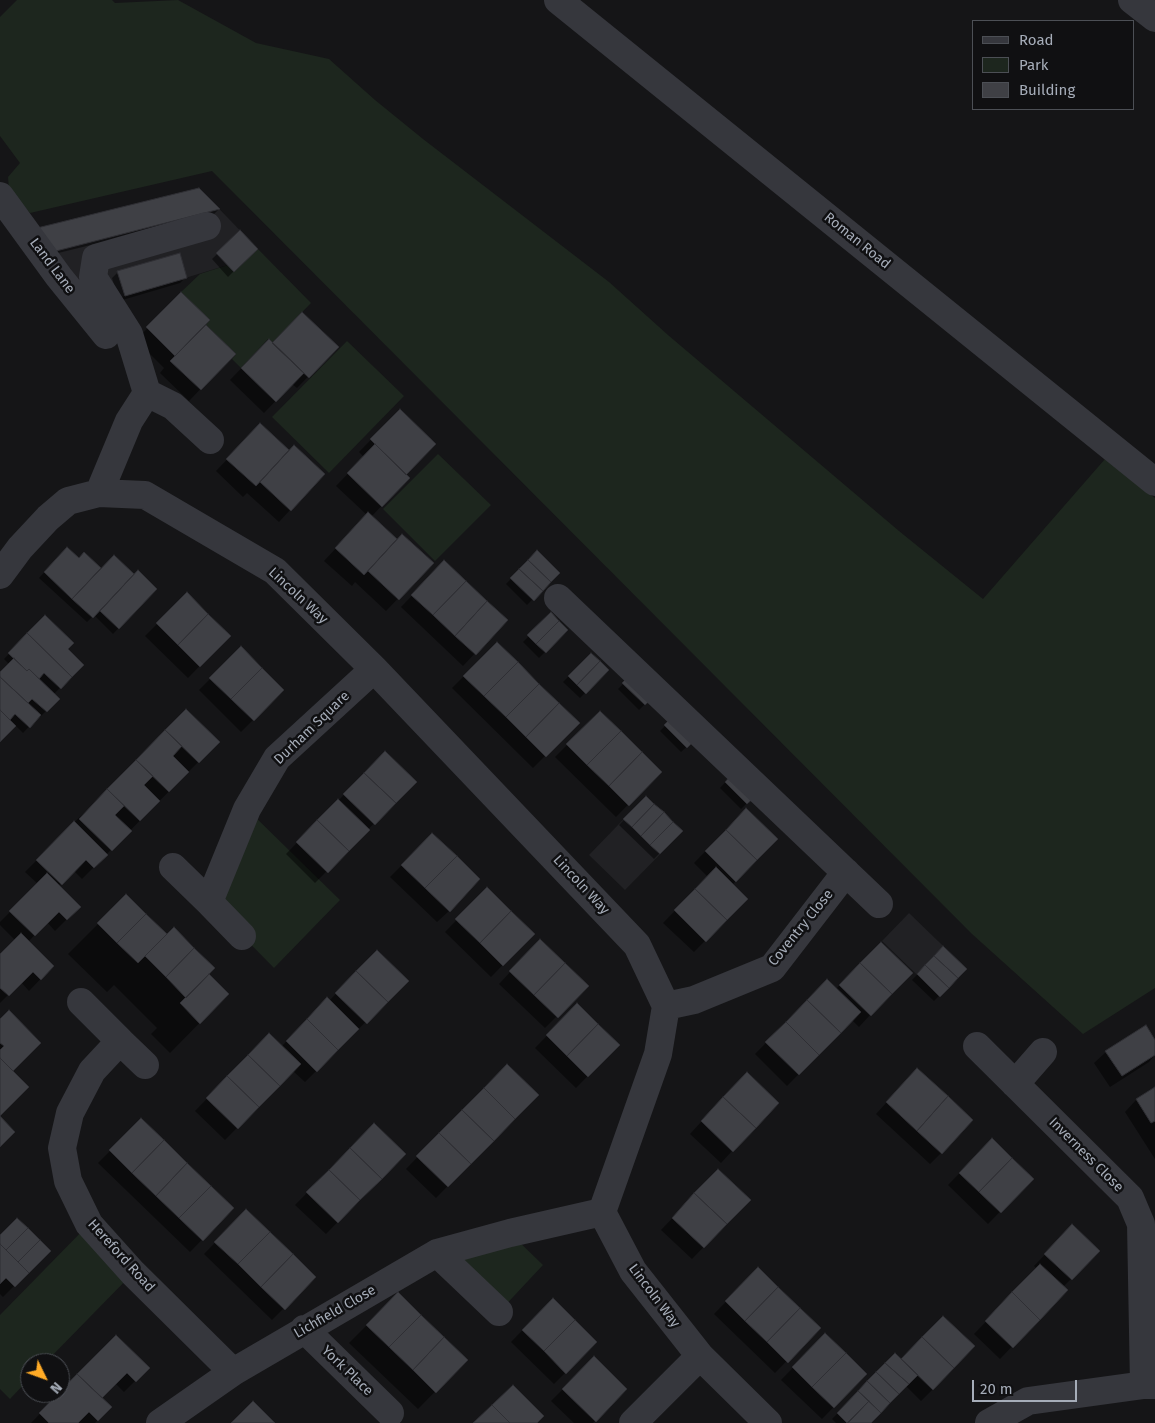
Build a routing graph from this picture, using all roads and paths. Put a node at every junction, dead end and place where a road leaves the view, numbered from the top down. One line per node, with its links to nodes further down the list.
1 (558, 0): 9 (street, Roman Road)
2 (1132, 0): 3 (street)
3 (1155, 18)
4 (0, 196): 6 (street, Land Lane)
5 (207, 226): 7 (street)
6 (106, 335)
7 (148, 393): 8 (street); 10 (street)
8 (210, 440)
9 (1155, 482)
10 (99, 493): 11 (street, Lincoln Way); 14 (street, Lincoln Way)
11 (10, 542): 12 (street, Lincoln Way)
12 (0, 575)
13 (558, 598): 16 (street)
14 (374, 669): 17 (street, Durham Square); 21 (street, Lincoln Way)
15 (173, 867): 17 (street)
16 (846, 872): 18 (street); 21 (street, Coventry Close)
17 (209, 902): 19 (street)
18 (879, 904)
19 (242, 936)
20 (80, 1002): 22 (street)
21 (666, 1006): 27 (street)
22 (120, 1041): 25 (street); 32 (street, Hereford Road)
23 (977, 1046): 26 (street, Inverness Close)
24 (1043, 1052): 26 (street)
25 (145, 1066)
26 (1014, 1084): 33 (street, Inverness Close)
27 (602, 1212): 28 (street, Lichfield Close); 31 (street, Lincoln Way)
28 (437, 1252): 29 (street); 30 (street, Lichfield Close)
29 (499, 1312)
30 (304, 1329): 32 (street, Lichfield Close); 34 (street, York Place)
31 (700, 1356): 36 (street); 37 (street, Lincoln Way)
32 (233, 1372): 35 (street)
33 (1149, 1385): 38 (street)
34 (390, 1413)
35 (160, 1423)
36 (633, 1423)
37 (768, 1423)
38 (989, 1423)

